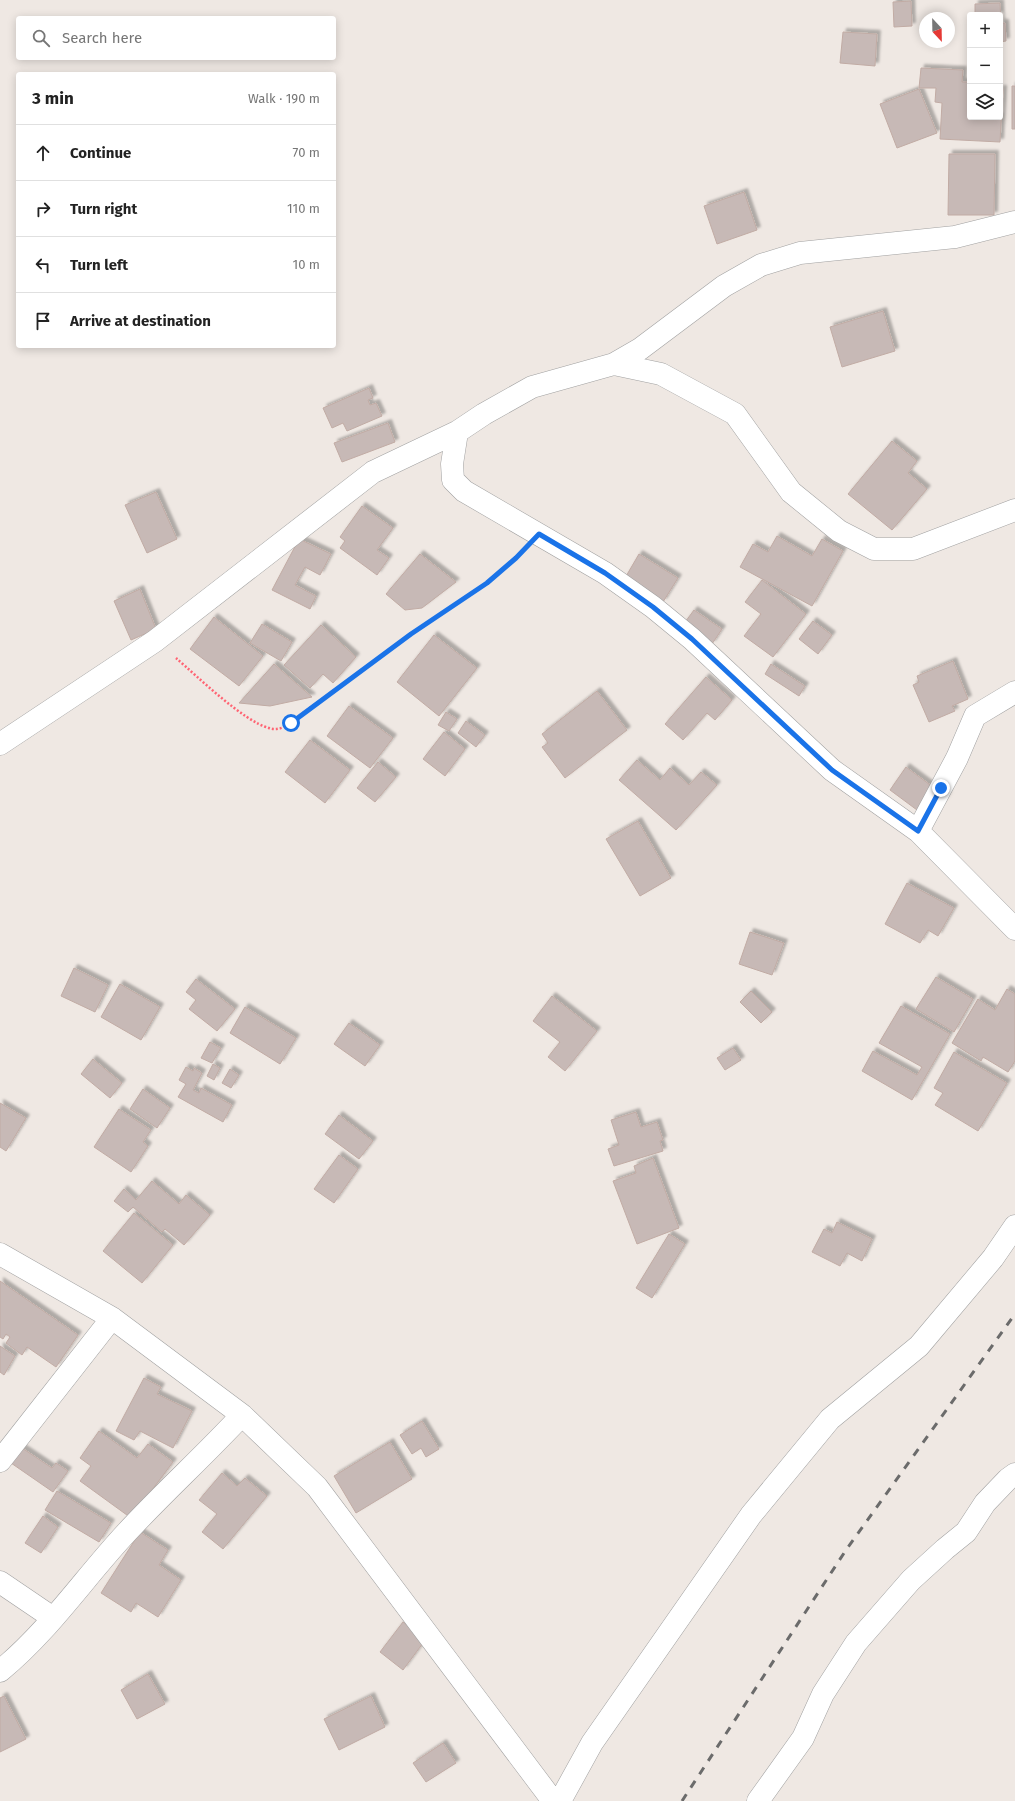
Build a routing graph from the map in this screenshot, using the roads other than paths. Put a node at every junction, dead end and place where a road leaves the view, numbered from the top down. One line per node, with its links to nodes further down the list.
1 (1015, 222): 2 (street)
2 (614, 364): 3 (street); 4 (street)
3 (457, 432): 6 (street); 7 (street)
4 (1015, 510)
5 (1015, 692): 7 (street)
6 (0, 744)
7 (918, 831): 8 (street)
8 (1015, 929)
9 (1015, 1226): 19 (street)
10 (0, 1254): 11 (street)
11 (112, 1318): 12 (street); 13 (street)
12 (242, 1414): 16 (street); 18 (street)
13 (0, 1461)
14 (1015, 1474): 20 (street)
15 (0, 1582): 16 (street)
16 (53, 1618): 17 (street)
17 (0, 1671)
18 (553, 1801)
19 (560, 1801)
20 (758, 1801)

